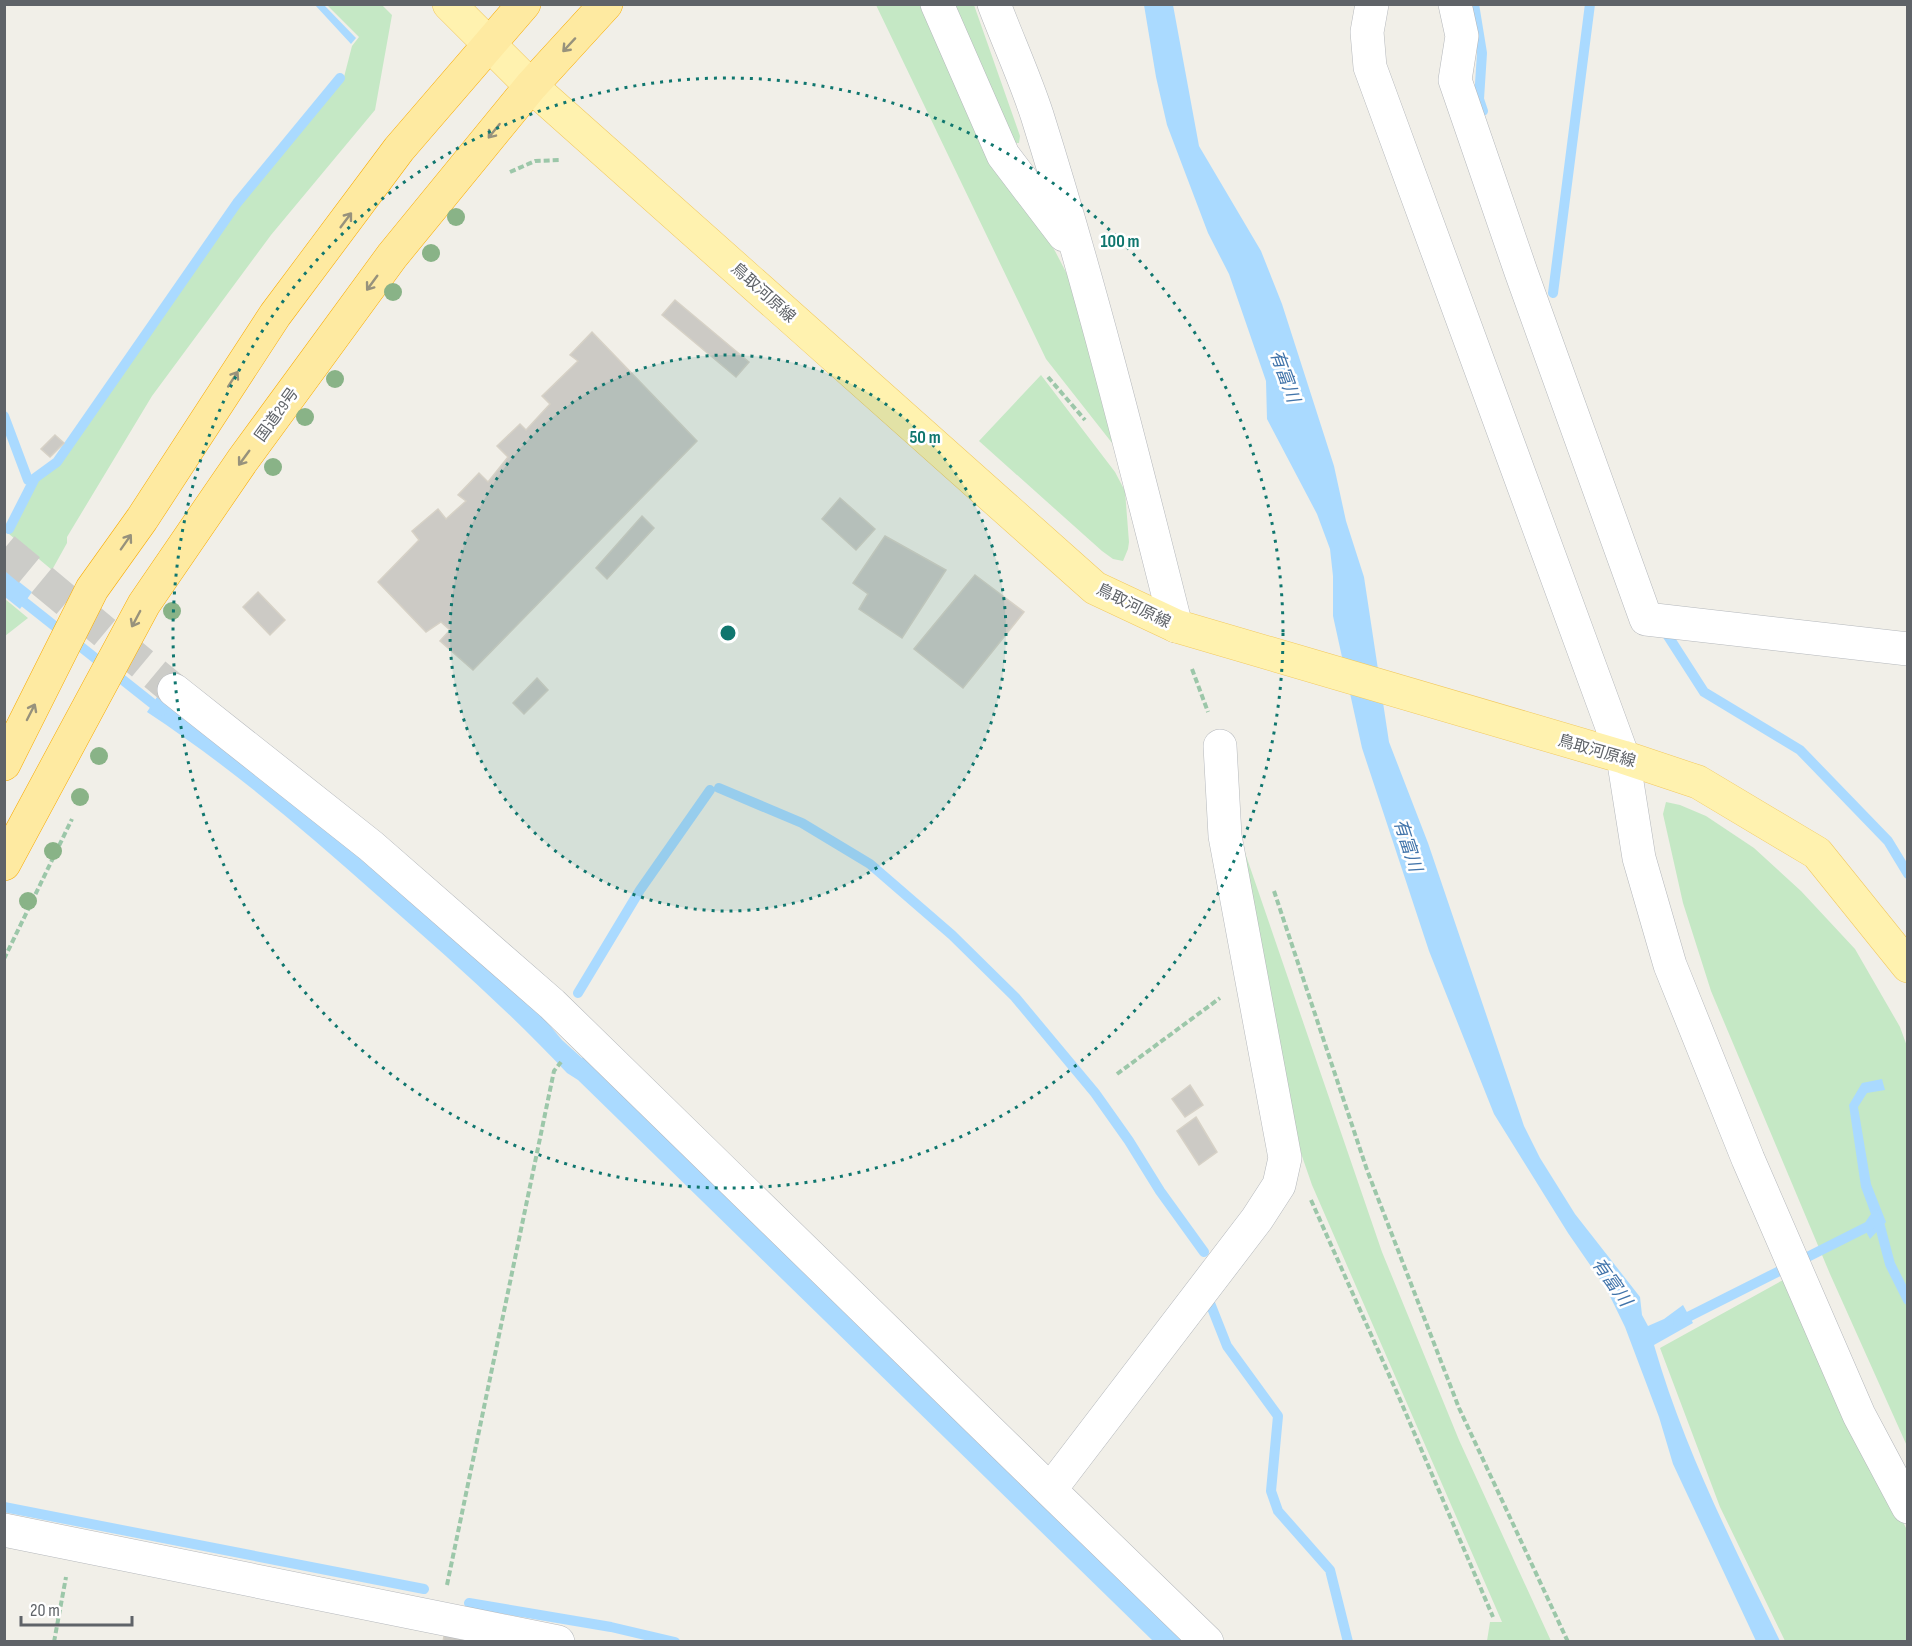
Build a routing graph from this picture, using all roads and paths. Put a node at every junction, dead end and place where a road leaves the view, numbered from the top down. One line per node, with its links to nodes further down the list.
1 (449, 4): 8 (main road, 鳥取河原線)
2 (524, 4): 8 (highway)
3 (606, 4): 9 (highway, 国道29号, one-way to 9)
4 (937, 4): 12 (street)
5 (994, 4): 12 (street)
6 (1372, 4): 17 (street)
7 (1455, 4): 14 (street)
8 (490, 45): 9 (main road, 鳥取河原線); 18 (highway, one-way to 8)
9 (531, 86): 13 (main road, 鳥取河原線); 20 (highway, 国道29号, one-way to 20)
10 (566, 162): 11 (path)
11 (507, 174)
12 (1076, 251): 13 (street)
13 (1176, 626): 16 (path); 17 (main road, 鳥取河原線)
14 (1908, 649)
15 (174, 690): 25 (street)
16 (1221, 746): 24 (street)
17 (1623, 757): 23 (main road, 鳥取河原線); 29 (street)
18 (4, 764)
19 (76, 811): 22 (path)
20 (4, 864)
21 (1274, 889): 37 (path)
22 (4, 958)
23 (1908, 966)
24 (1251, 975): 26 (path); 27 (street)
25 (581, 1032): 28 (street); 33 (path)
26 (1117, 1074)
27 (1285, 1158): 28 (street); 32 (path)
28 (1050, 1490): 36 (street)
29 (1908, 1507)
30 (4, 1530): 31 (street)
31 (72, 1544): 33 (street); 34 (path)
32 (1493, 1617)
33 (441, 1618): 35 (street)
34 (54, 1641)
35 (558, 1641)
36 (1208, 1641)
37 (1568, 1641)

